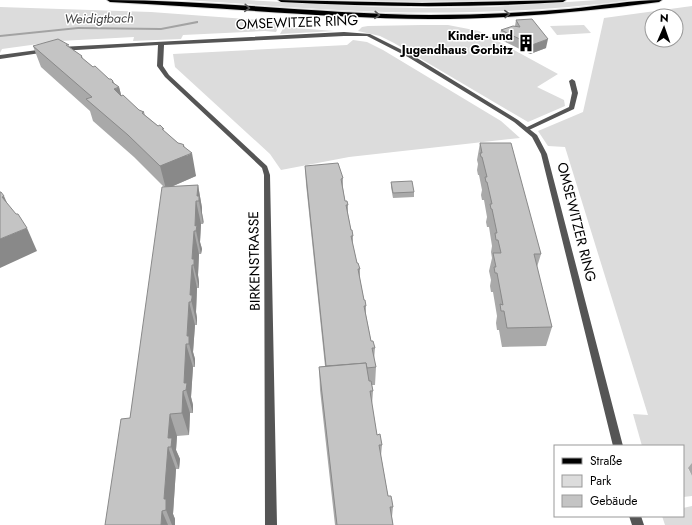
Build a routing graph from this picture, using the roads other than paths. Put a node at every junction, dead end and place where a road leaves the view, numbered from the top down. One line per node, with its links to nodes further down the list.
1 (110, 0): 4 (main road, one-way to 4)
2 (281, 0): 3 (main road)
3 (563, 0)
4 (659, 0)
5 (161, 43): 6 (street, OMSEWITZER RING); 8 (street, OMSEWITZER RING); 10 (street, BIRKENSTRASSE)
6 (0, 57)
7 (572, 81): 8 (street)
8 (527, 129): 9 (street, OMSEWITZER RING)
9 (618, 445)
10 (271, 525)

